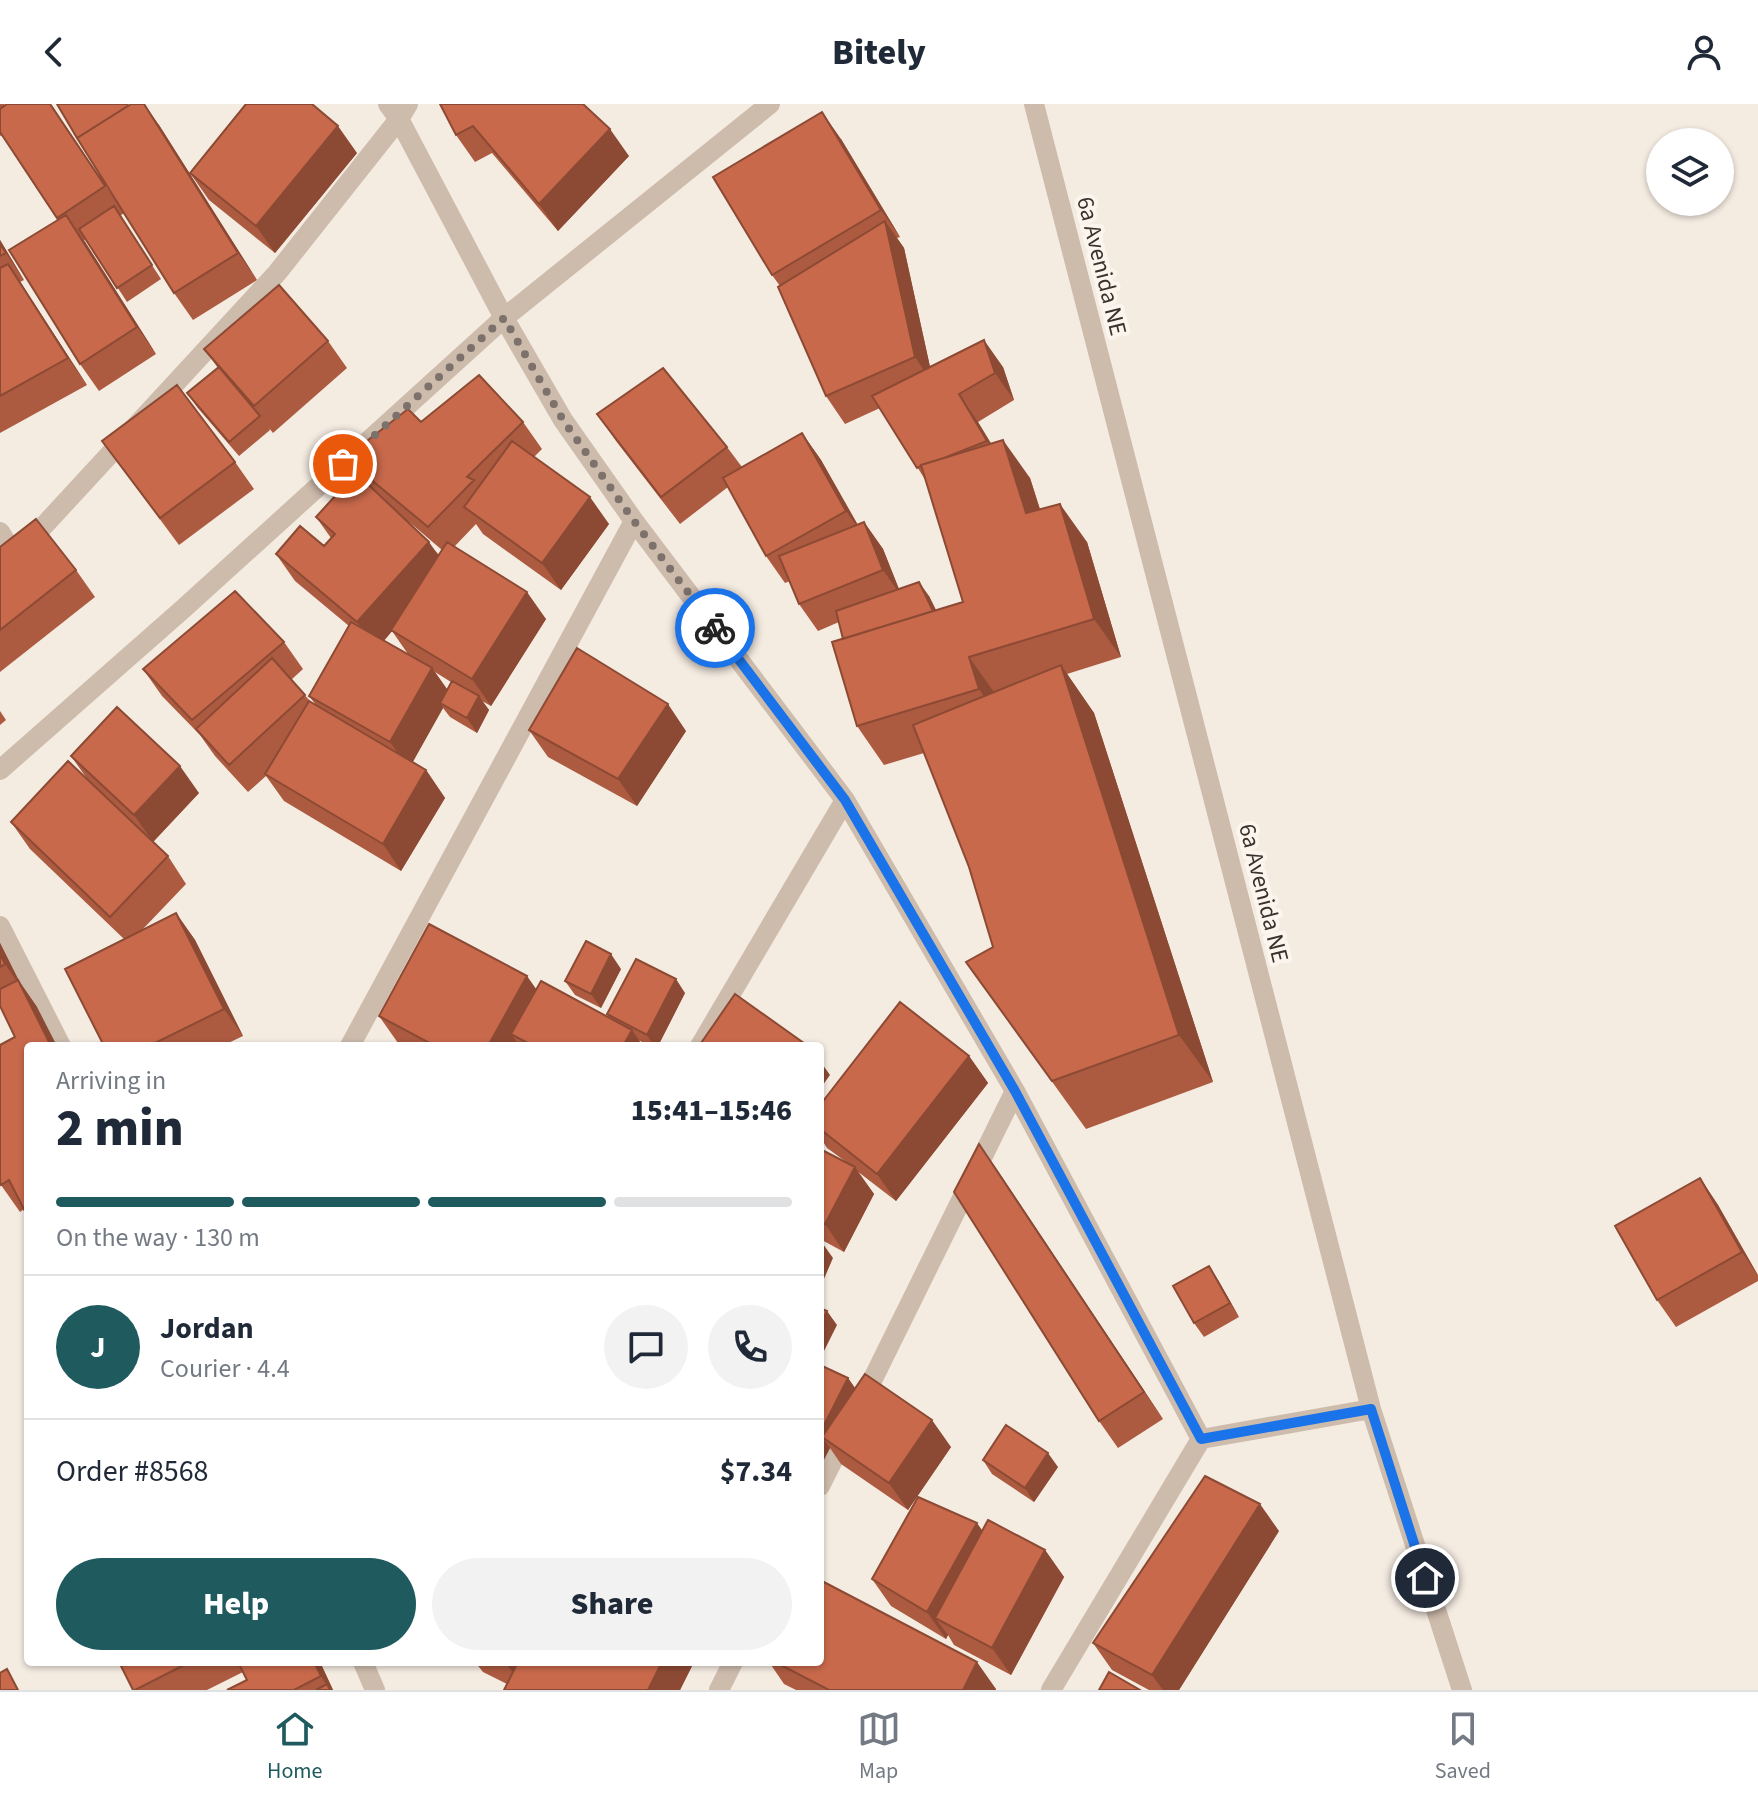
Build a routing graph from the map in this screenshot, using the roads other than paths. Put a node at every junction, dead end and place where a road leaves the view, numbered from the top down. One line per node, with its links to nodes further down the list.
1 (770, 104): 4 (street)
2 (1034, 104): 15 (street, 6a Avenida NE)
3 (398, 109): 4 (street); 7 (street)
4 (504, 318): 5 (street); 8 (street)
5 (634, 521): 9 (street); 12 (street)
6 (0, 532): 7 (street)
7 (8, 564)
8 (0, 770)
9 (845, 800): 13 (street); 14 (street)
10 (0, 926): 11 (street)
11 (59, 1042)
12 (352, 1042)
13 (702, 1042)
14 (1015, 1091): 16 (street); 17 (street)
15 (1371, 1409): 16 (street); 23 (street, 6a Avenida NE)
16 (1201, 1439): 22 (street)
17 (824, 1478)
18 (365, 1666): 20 (street)
19 (731, 1666): 21 (street)
20 (375, 1690)
21 (719, 1690)
22 (1051, 1690)
23 (1462, 1690)

